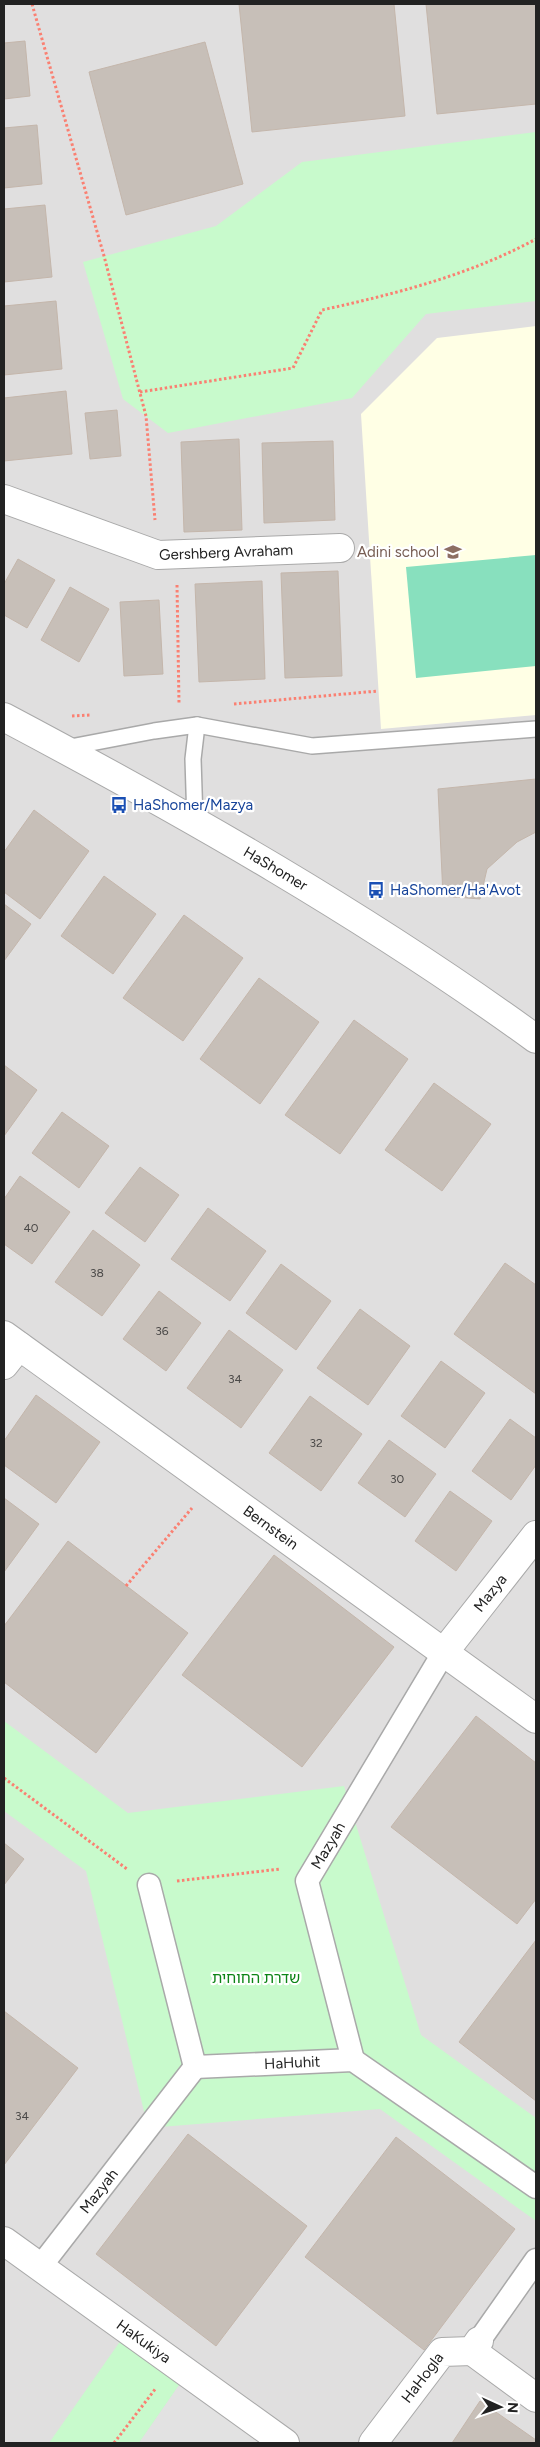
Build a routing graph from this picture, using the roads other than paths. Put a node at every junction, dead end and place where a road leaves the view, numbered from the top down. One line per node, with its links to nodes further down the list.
1 (4, 499): 2 (street, Gershberg Avraham)
2 (340, 548)
3 (4, 717): 6 (street, HaShomer)
4 (197, 725): 5 (lane); 6 (lane); 7 (lane)
5 (536, 729)
6 (61, 748): 7 (street, HaShomer)
7 (195, 821): 8 (street, HaShomer)
8 (536, 1039)
9 (9, 1349): 11 (street, Bernstein)
10 (536, 1535): 11 (street, Mazya)
11 (444, 1652): 12 (street, Bernstein); 14 (street, Mazyah)
12 (536, 1720)
13 (148, 1885): 15 (street)
14 (354, 2060): 15 (street, HaHuhit); 16 (street)
15 (195, 2067): 19 (street, Mazyah)
16 (536, 2187)
17 (4, 2240): 19 (street, HaKukiya)
18 (536, 2260): 20 (street)
19 (40, 2266): 22 (street, HaKukiya)
20 (476, 2346): 21 (street); 23 (street, HaHogla)
21 (536, 2398)
22 (286, 2443)
23 (373, 2443)

